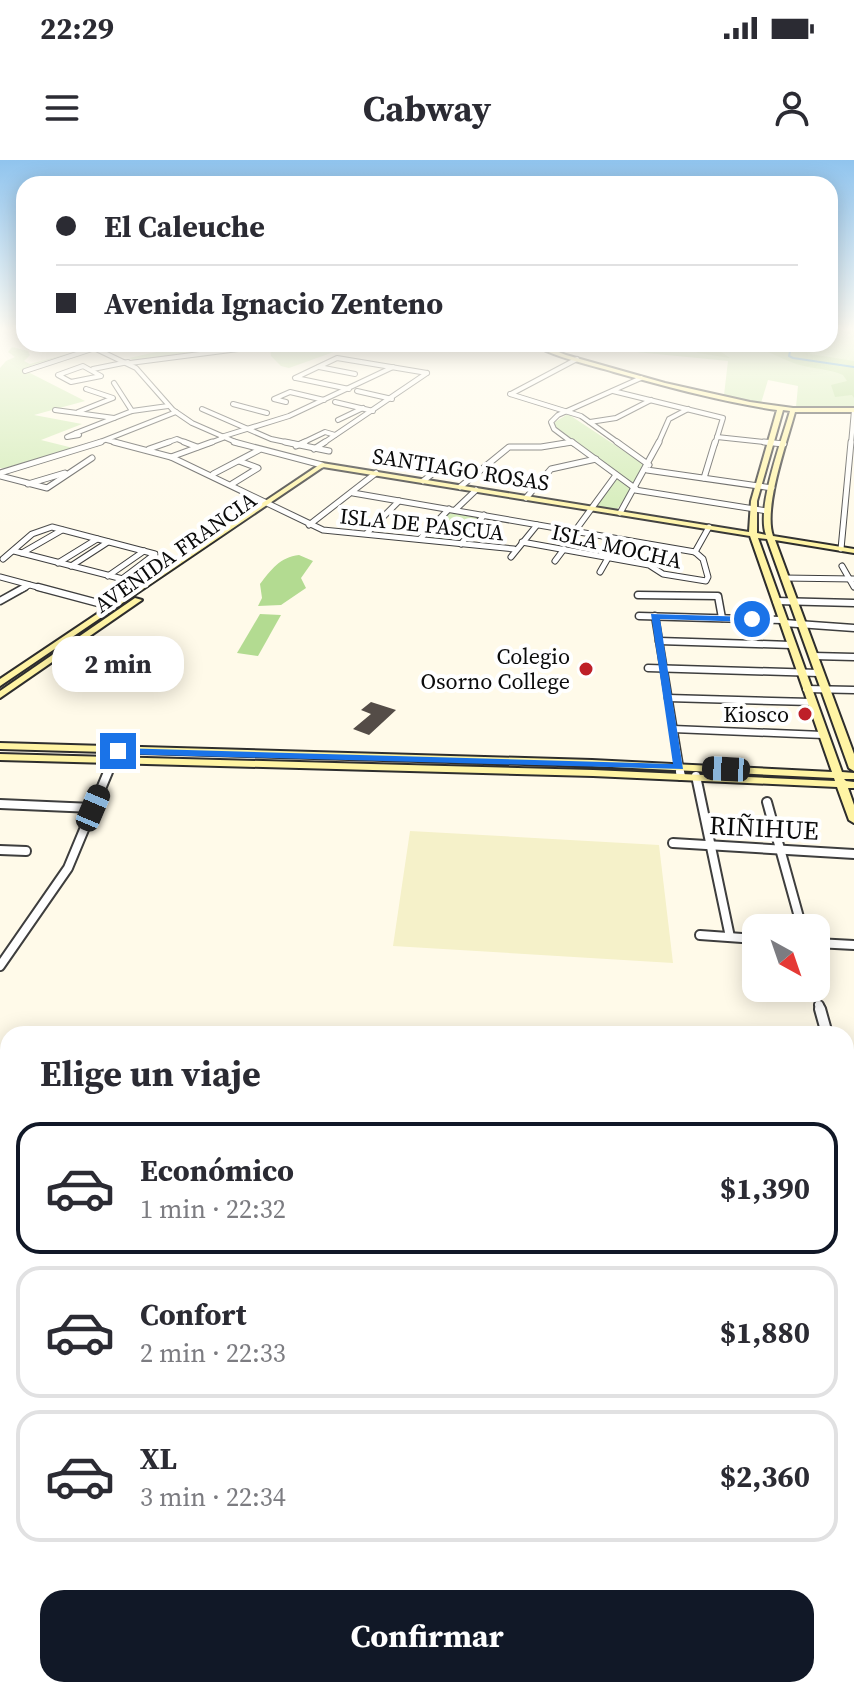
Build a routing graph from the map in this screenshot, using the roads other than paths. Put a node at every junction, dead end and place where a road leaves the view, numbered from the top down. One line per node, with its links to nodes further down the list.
1 (106, 401): 27 (street)
2 (126, 401): 25 (street)
3 (164, 401): 15 (street, SANTIAGO ROSAS)
4 (281, 401): 12 (street)
5 (323, 401): 34 (street)
6 (390, 401): 26 (street)
7 (535, 401): 22 (street)
8 (590, 401): 22 (street)
9 (649, 401): 32 (street)
10 (655, 401): 18 (street)
11 (743, 401): 20 (main road)
12 (286, 402)
13 (335, 402): 17 (street); 34 (street)
14 (233, 404): 16 (street)
15 (169, 407): 25 (street); 28 (street, SANTIAGO ROSAS)
16 (246, 408): 29 (street); 30 (street)
17 (364, 408): 26 (street); 33 (street)
18 (688, 408): 37 (street); 56 (street)
19 (202, 409): 30 (street)
20 (780, 409): 23 (main road); 42 (main road)
21 (55, 410): 27 (street)
22 (568, 410): 32 (street); 41 (street)
23 (793, 410): 24 (main road); 43 (main road)
24 (854, 410): 39 (street)
25 (132, 411): 31 (street)
26 (373, 411): 33 (street)
27 (78, 412): 31 (street)
28 (176, 412): 38 (street, SANTIAGO ROSAS); 40 (street)
29 (267, 413)
30 (218, 416): 34 (street)
31 (115, 418): 35 (street)
32 (590, 422): 56 (street)
33 (354, 423): 36 (street)
34 (250, 430): 38 (street); 38 (street); 44 (street)
35 (76, 433)
36 (336, 435): 44 (street); 47 (street)
37 (717, 437): 42 (street); 63 (street)
38 (225, 438): 45 (street); 48 (street, SANTIAGO ROSAS)
39 (852, 439): 58 (street)
40 (107, 440): 46 (street, ISLA DE PASCUA); 60 (street)
41 (572, 442): 52 (street); 66 (street)
42 (770, 442): 43 (street); 67 (main road)
43 (784, 444): 68 (main road)
44 (296, 446): 47 (street)
45 (198, 447): 46 (street); 50 (street)
46 (149, 449): 50 (street, ISLA DE PASCUA)
47 (314, 449): 49 (street)
48 (259, 450): 53 (street); 54 (street, SANTIAGO ROSAS)
49 (329, 451)
50 (171, 457): 61 (street, ISLA DE PASCUA)
51 (92, 458): 60 (street)
52 (596, 459): 62 (street); 72 (street)
53 (238, 461): 61 (street); 65 (street)
54 (322, 465): 55 (main road, SANTIAGO ROSAS); 74 (main road, AVENIDA FRANCIA)
55 (332, 466): 59 (main road, SANTIAGO ROSAS); 74 (main road, AVENIDA FRANCIA)
56 (648, 467): 63 (street); 69 (street)
57 (440, 468): 64 (street)
58 (851, 470): 96 (street)
59 (376, 473): 64 (main road, SANTIAGO ROSAS); 71 (street)
60 (0, 474)
61 (213, 474): 65 (street, ISLA DE PASCUA)
62 (616, 475): 69 (street); 75 (street)
63 (704, 478): 67 (street)
64 (423, 481): 66 (main road, SANTIAGO ROSAS)
65 (232, 484): 74 (street, ISLA DE PASCUA)
66 (460, 487): 70 (main road, SANTIAGO ROSAS)
67 (758, 487): 68 (street); 76 (main road)
68 (772, 488): 78 (main road)
69 (635, 489): 76 (street); 79 (street)
70 (476, 490): 72 (main road, SANTIAGO ROSAS); 77 (street)
71 (353, 493): 73 (street); 81 (street)
72 (526, 498): 75 (main road, SANTIAGO ROSAS)
73 (399, 501): 77 (street); 86 (street)
74 (270, 504): 81 (street, ISLA DE PASCUA); 115 (main road, AVENIDA FRANCIA)
75 (593, 509): 79 (main road, SANTIAGO ROSAS); 85 (street)
76 (753, 509): 78 (street); 87 (main road)
77 (452, 510): 80 (street); 90 (street)
78 (767, 511): 88 (main road)
79 (620, 513): 83 (main road, SANTIAGO ROSAS)
80 (484, 515): 82 (street); 93 (street)
81 (309, 525): 86 (street, ISLA DE PASCUA)
82 (537, 525): 85 (street); 92 (street)
83 (709, 527): 87 (main road, SANTIAGO ROSAS); 100 (street)
84 (62, 530): 89 (street); 97 (street); 101 (street)
85 (575, 531): 100 (street)
86 (367, 533): 90 (street, ISLA DE PASCUA)
87 (753, 534): 88 (main road, SANTIAGO ROSAS); 121 (main road)
88 (769, 537): 96 (main road, SANTIAGO ROSAS); 112 (main road)
89 (97, 539): 91 (street); 106 (street)
90 (420, 539): 93 (street, ISLA DE PASCUA)
91 (108, 542): 98 (street); 107 (street)
92 (522, 542): 94 (street); 95 (street, ISLA MOCHA)
93 (461, 544): 94 (street, ISLA DE PASCUA)
94 (514, 549): 102 (street)
95 (564, 549): 103 (street, ISLA MOCHA); 105 (street)
96 (841, 549): 99 (main road, SANTIAGO ROSAS)
97 (14, 551): 101 (street); 104 (street)
98 (144, 551): 110 (street); 113 (street)
99 (854, 551)
100 (695, 552): 103 (street, ISLA MOCHA)
101 (22, 553): 106 (street)
102 (511, 557)
103 (608, 558): 109 (street)
104 (3, 559)
105 (555, 561)
106 (58, 563): 107 (street)
107 (71, 566): 110 (street)
108 (842, 566): 114 (street)
109 (600, 572)
110 (108, 576): 113 (street)
111 (0, 577): 116 (street)
112 (784, 578): 114 (street); 122 (main road)
113 (122, 579): 117 (street)
114 (852, 579): 118 (street)
115 (160, 580): 117 (main road, AVENIDA FRANCIA); 125 (main road, AVENIDA FRANCIA)
116 (29, 585): 120 (street); 124 (street)
117 (146, 585): 124 (main road, AVENIDA FRANCIA)
118 (854, 587)
119 (638, 595): 128 (street)
120 (0, 601)
121 (776, 601): 122 (street); 129 (main road)
122 (792, 601): 123 (street); 130 (main road)
123 (854, 603)
124 (113, 607): 125 (main road); 140 (main road, AVENIDA FRANCIA)
125 (123, 610): 144 (main road, AVENIDA FRANCIA)
126 (639, 616): 127 (street)
127 (655, 616): 128 (street); 132 (street)
128 (722, 618): 129 (street)
129 (783, 622): 130 (street); 133 (main road)
130 (801, 625): 131 (street); 134 (main road)
131 (854, 628)
132 (659, 641): 133 (street); 137 (street)
133 (791, 645): 138 (main road)
134 (813, 656): 135 (street); 139 (main road)
135 (854, 657)
136 (648, 668): 137 (street)
137 (663, 669): 138 (street); 145 (street)
138 (801, 673): 139 (street); 141 (main road)
139 (819, 673): 142 (main road)
140 (0, 683)
141 (806, 689): 142 (street); 146 (main road)
142 (825, 690): 143 (street); 155 (main road)
143 (854, 690)
144 (0, 695)
145 (668, 698): 146 (street); 147 (street)
146 (811, 702): 148 (main road)
147 (673, 729): 148 (street); 156 (street)
148 (823, 735): 159 (main road)
149 (0, 746): 150 (main road)
150 (164, 752): 153 (main road); 154 (main road)
151 (0, 758): 152 (main road)
152 (113, 760): 153 (main road); 163 (street)
153 (156, 762): 154 (main road)
154 (440, 764): 156 (main road)
155 (854, 768)
156 (680, 772): 157 (main road); 159 (main road)
157 (696, 776): 159 (main road); 166 (street)
158 (854, 776): 159 (main road)
159 (838, 780): 160 (main road); 164 (main road)
160 (854, 785)
161 (767, 802): 167 (street)
162 (0, 804): 163 (street)
163 (93, 808): 177 (street)
164 (854, 820)
165 (673, 843): 166 (street, RIÑIHUE)
166 (713, 845): 167 (street, RIÑIHUE); 173 (street)
167 (780, 849): 170 (street, RIÑIHUE); 171 (street)
168 (0, 850): 169 (street)
169 (26, 851)
170 (854, 854)
171 (798, 914)
172 (700, 935): 173 (street)
173 (730, 937): 174 (street)
174 (742, 938)
175 (830, 944): 176 (street)
176 (854, 945)
177 (0, 966)
178 (819, 1005): 179 (street)
179 (825, 1026)

